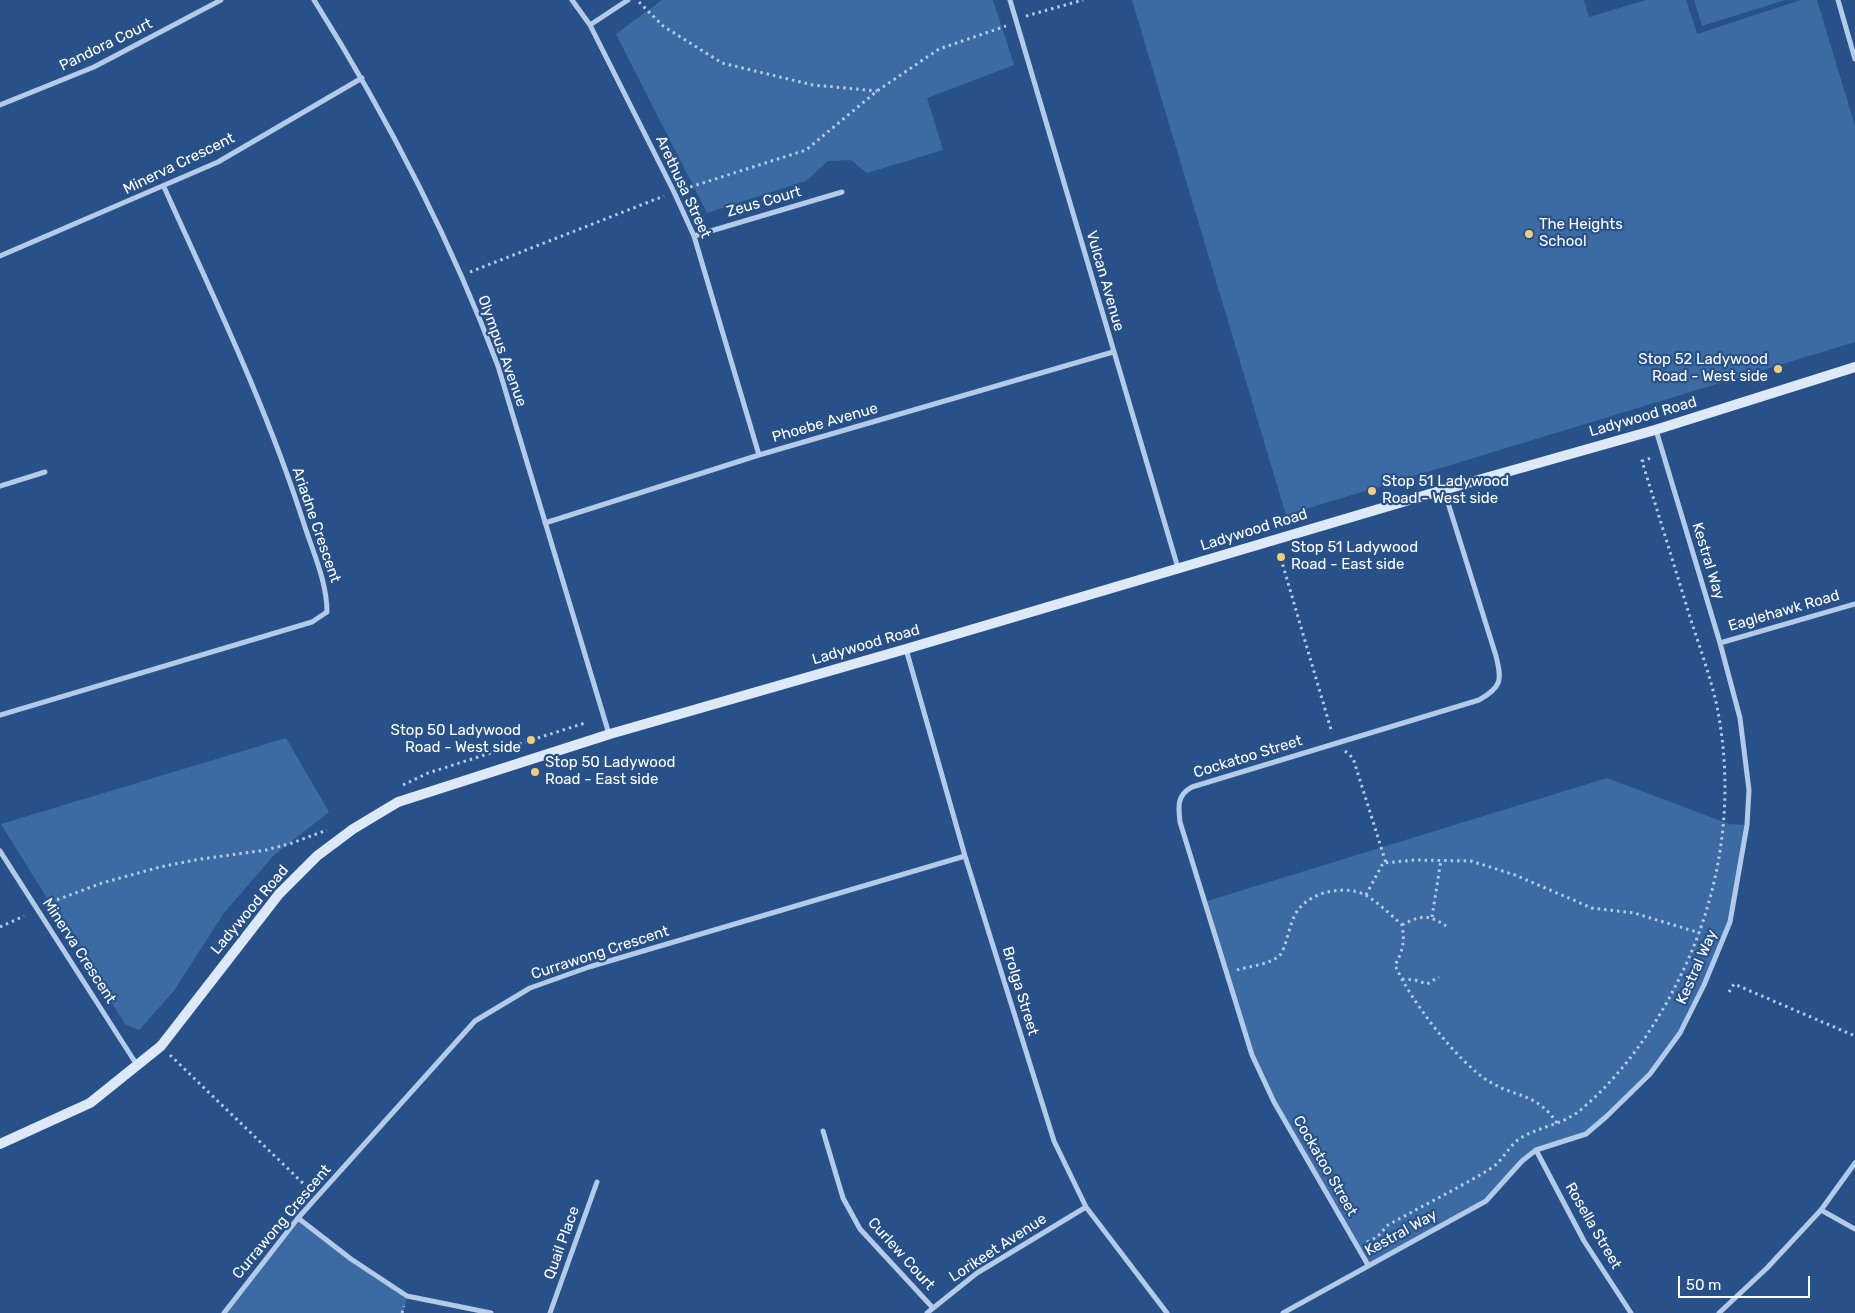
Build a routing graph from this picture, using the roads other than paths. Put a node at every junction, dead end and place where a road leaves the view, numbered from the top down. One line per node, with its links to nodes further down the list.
1 (221, 0): 10 (street, Pandora Court)
2 (314, 0): 9 (street, Olympus Avenue)
3 (572, 0): 7 (street, Arethusa Street)
4 (628, 0): 7 (street)
5 (1010, 0): 15 (street, Vulcan Avenue)
6 (1838, 0): 8 (street)
7 (590, 25): 13 (street, Arethusa Street)
8 (1855, 59)
9 (362, 78): 11 (street, Minerva Crescent); 22 (street, Olympus Avenue)
10 (0, 105)
11 (164, 187): 14 (street, Minerva Crescent); 27 (street, Ariadne Crescent)
12 (842, 192): 13 (street, Zeus Court)
13 (694, 236): 18 (street, Arethusa Street)
14 (0, 256)
15 (1113, 352): 18 (street, Phoebe Avenue); 23 (street, Vulcan Avenue)
16 (1855, 367): 17 (street, Ladywood Road)
17 (1655, 430): 21 (street, Ladywood Road); 25 (street, Kestral Way)
18 (759, 455): 22 (street, Phoebe Avenue)
19 (45, 472): 20 (street)
20 (0, 486)
21 (1443, 490): 23 (street, Ladywood Road); 41 (street, Cockatoo Street)
22 (545, 523): 28 (street, Olympus Avenue)
23 (1178, 568): 26 (street, Ladywood Road)
24 (1855, 604): 25 (street, Eaglehawk Road)
25 (1720, 643): 34 (street, Kestral Way)
26 (906, 649): 28 (street, Ladywood Road); 30 (street, Brolga Street)
27 (0, 715)
28 (610, 734): 31 (street, Ladywood Road)
29 (0, 851): 31 (street, Minerva Crescent)
30 (964, 856): 37 (street, Brolga Street); 39 (street, Currawong Crescent)
31 (137, 1065): 33 (street, Ladywood Road)
32 (823, 1131): 42 (street, Curlew Court)
33 (0, 1144)
34 (1536, 1150): 41 (street, Kestral Way); 49 (street, Rosella Street)
35 (1855, 1164): 38 (street)
36 (597, 1182): 45 (street, Quail Place)
37 (1086, 1207): 42 (street, Lorikeet Avenue); 47 (street, Brolga Street)
38 (1822, 1210): 40 (street); 50 (street)
39 (298, 1218): 43 (street, Currawong Crescent); 44 (street)
40 (1855, 1229)
41 (1368, 1265): 48 (street, Kestral Way)
42 (932, 1308): 46 (street, Lorikeet Avenue)
43 (224, 1313)
44 (491, 1313)
45 (550, 1313)
46 (927, 1313)
47 (1167, 1313)
48 (1284, 1313)
49 (1631, 1313)
50 (1719, 1313)

